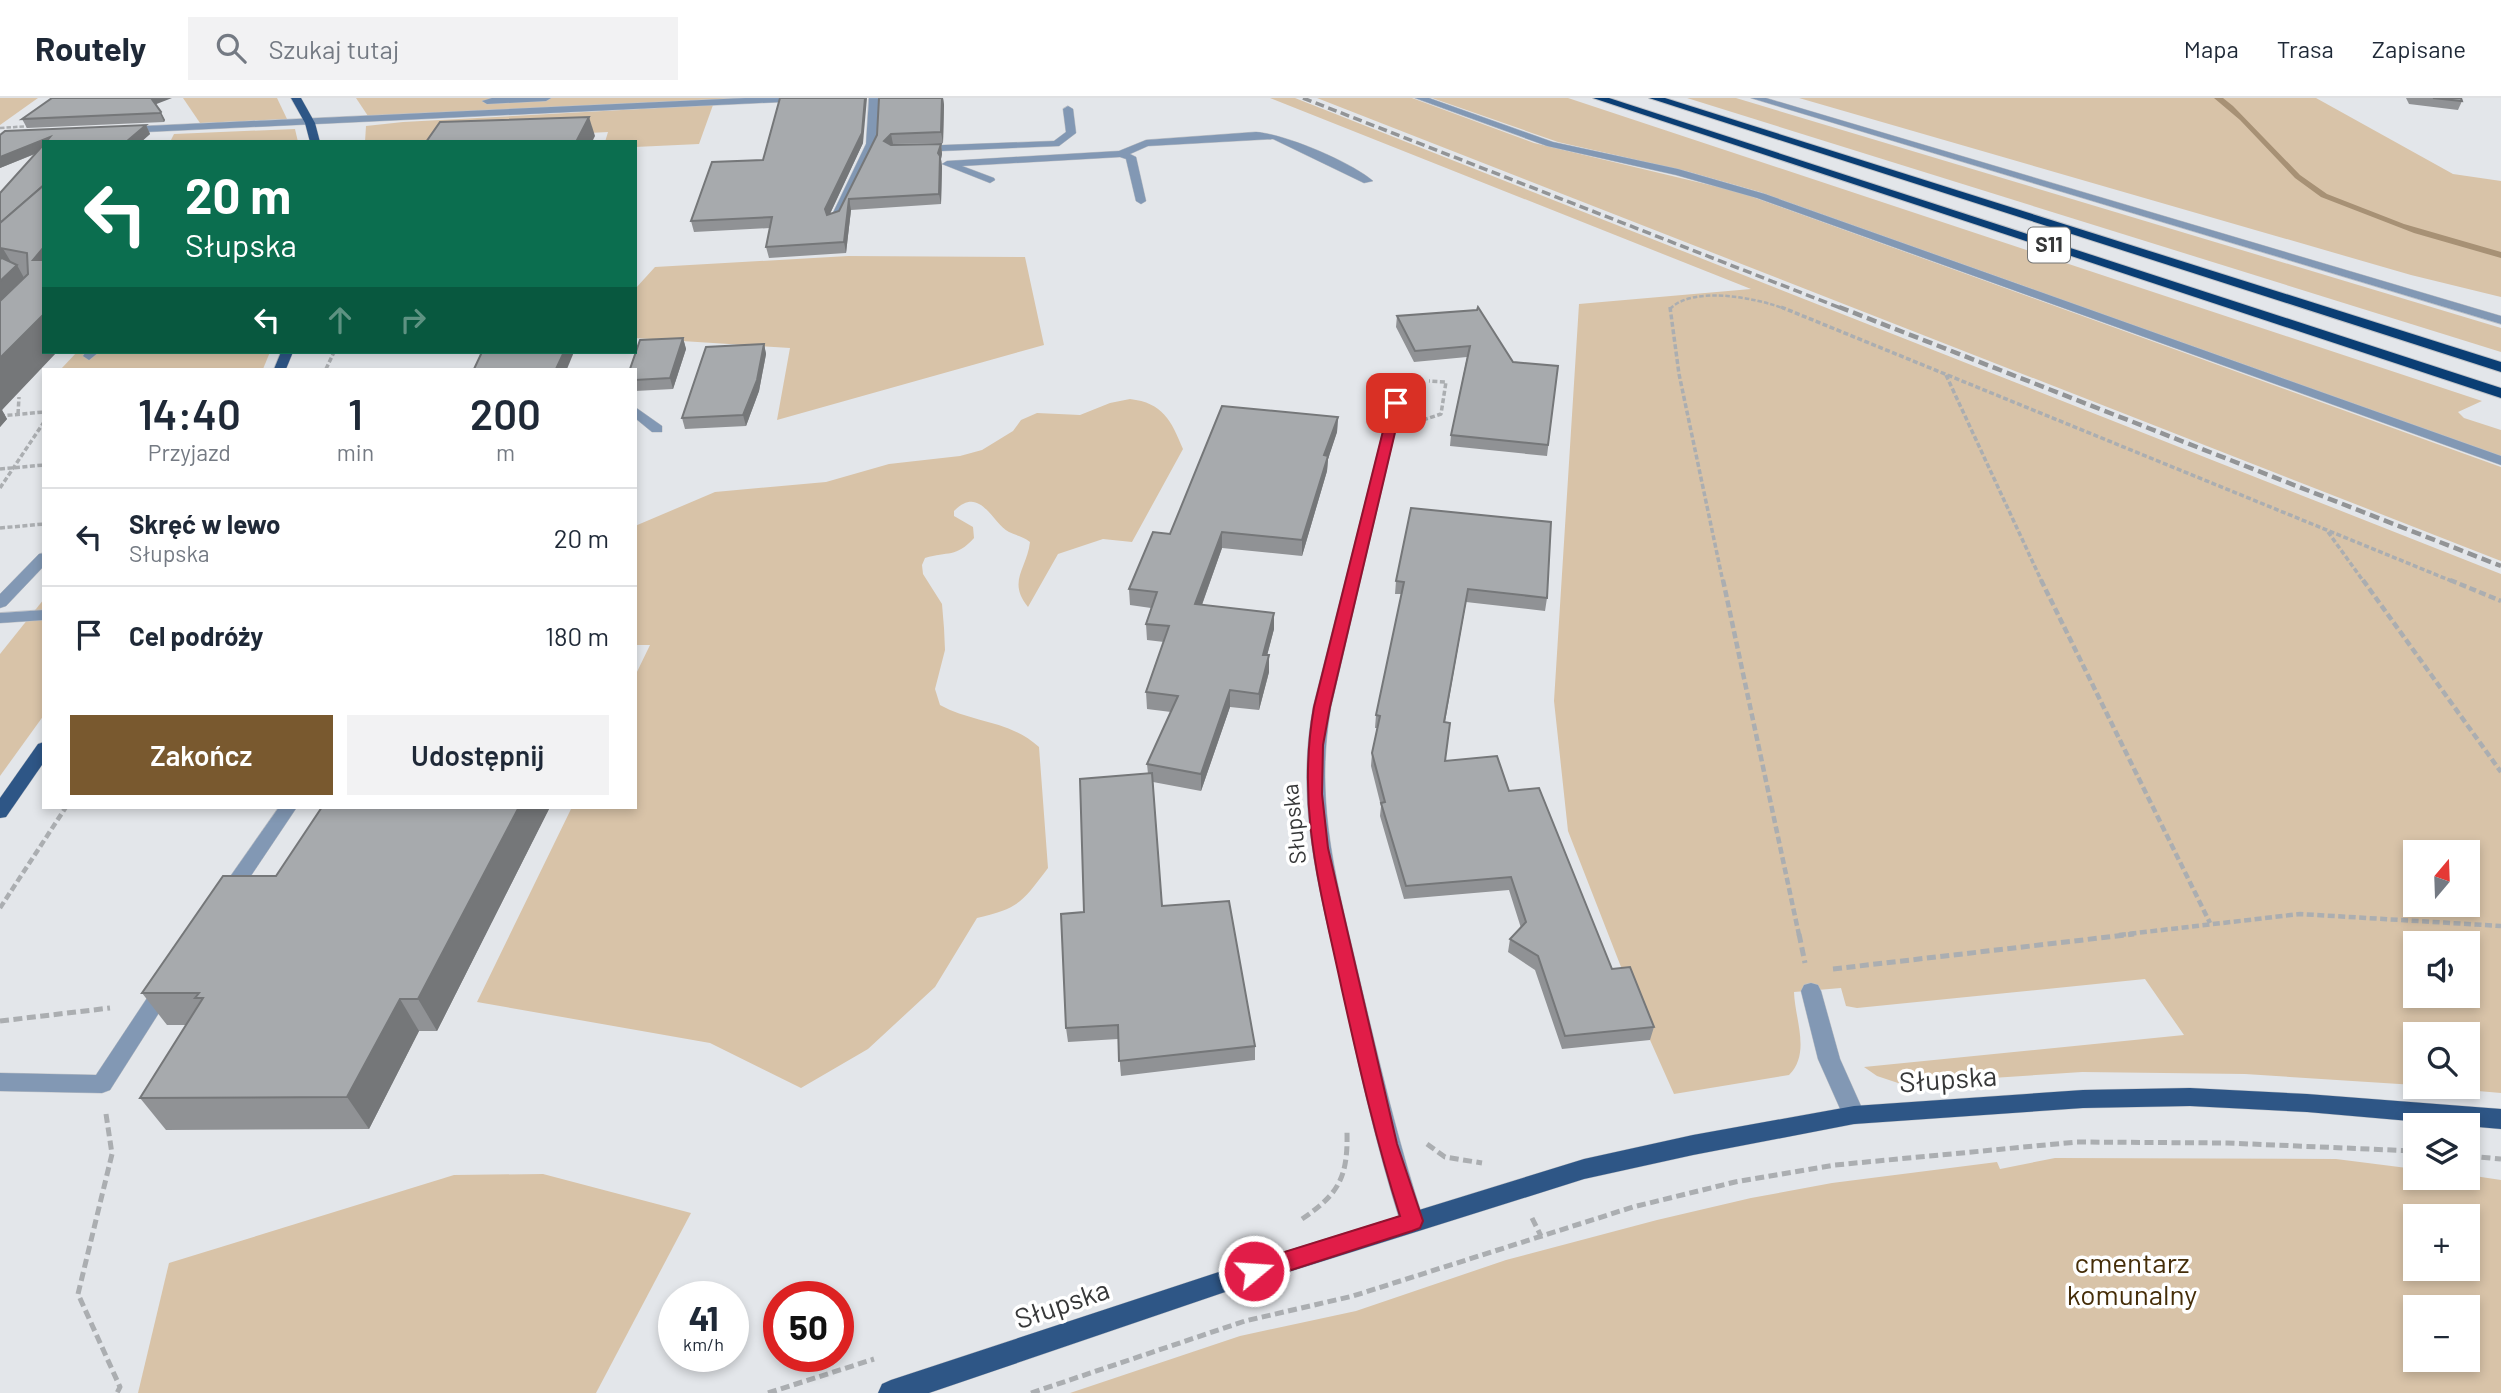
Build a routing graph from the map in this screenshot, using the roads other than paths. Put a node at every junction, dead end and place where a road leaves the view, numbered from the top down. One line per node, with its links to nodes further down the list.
1 (296, 98): 13 (main road)
2 (547, 98): 12 (street)
3 (583, 98): 11 (street)
4 (803, 98): 11 (street)
5 (874, 98): 23 (street)
6 (1420, 98): 30 (street)
7 (1598, 98): 27 (highway, S11)
8 (1654, 98): 25 (highway, S11)
9 (1756, 98): 24 (street)
10 (1068, 109): 19 (street)
11 (572, 110): 12 (street)
12 (464, 114): 13 (street)
13 (310, 123): 14 (street); 17 (main road)
14 (200, 127): 15 (street); 16 (street)
15 (119, 130)
16 (193, 140)
17 (314, 140)
18 (1121, 154): 19 (street); 21 (street); 22 (street)
19 (947, 164): 20 (street)
20 (990, 180)
21 (1368, 181)
22 (1141, 201)
23 (834, 220)
24 (2501, 320)
25 (2501, 367)
26 (1402, 378): 44 (street, Słupska)
27 (2501, 393)
28 (637, 413): 29 (street)
29 (657, 429)
30 (2501, 461)
31 (42, 559): 32 (street)
32 (0, 603)
33 (42, 615): 34 (street)
34 (0, 618)
35 (42, 751): 37 (main road)
36 (287, 809): 38 (street)
37 (0, 812)
38 (219, 907)
39 (174, 974): 41 (street)
40 (1809, 982): 42 (street)
41 (0, 1082)
42 (1854, 1115): 43 (main road, Słupska); 44 (main road, Słupska)
43 (2501, 1119)
44 (1412, 1221): 45 (main road, Słupska)
45 (891, 1393)

